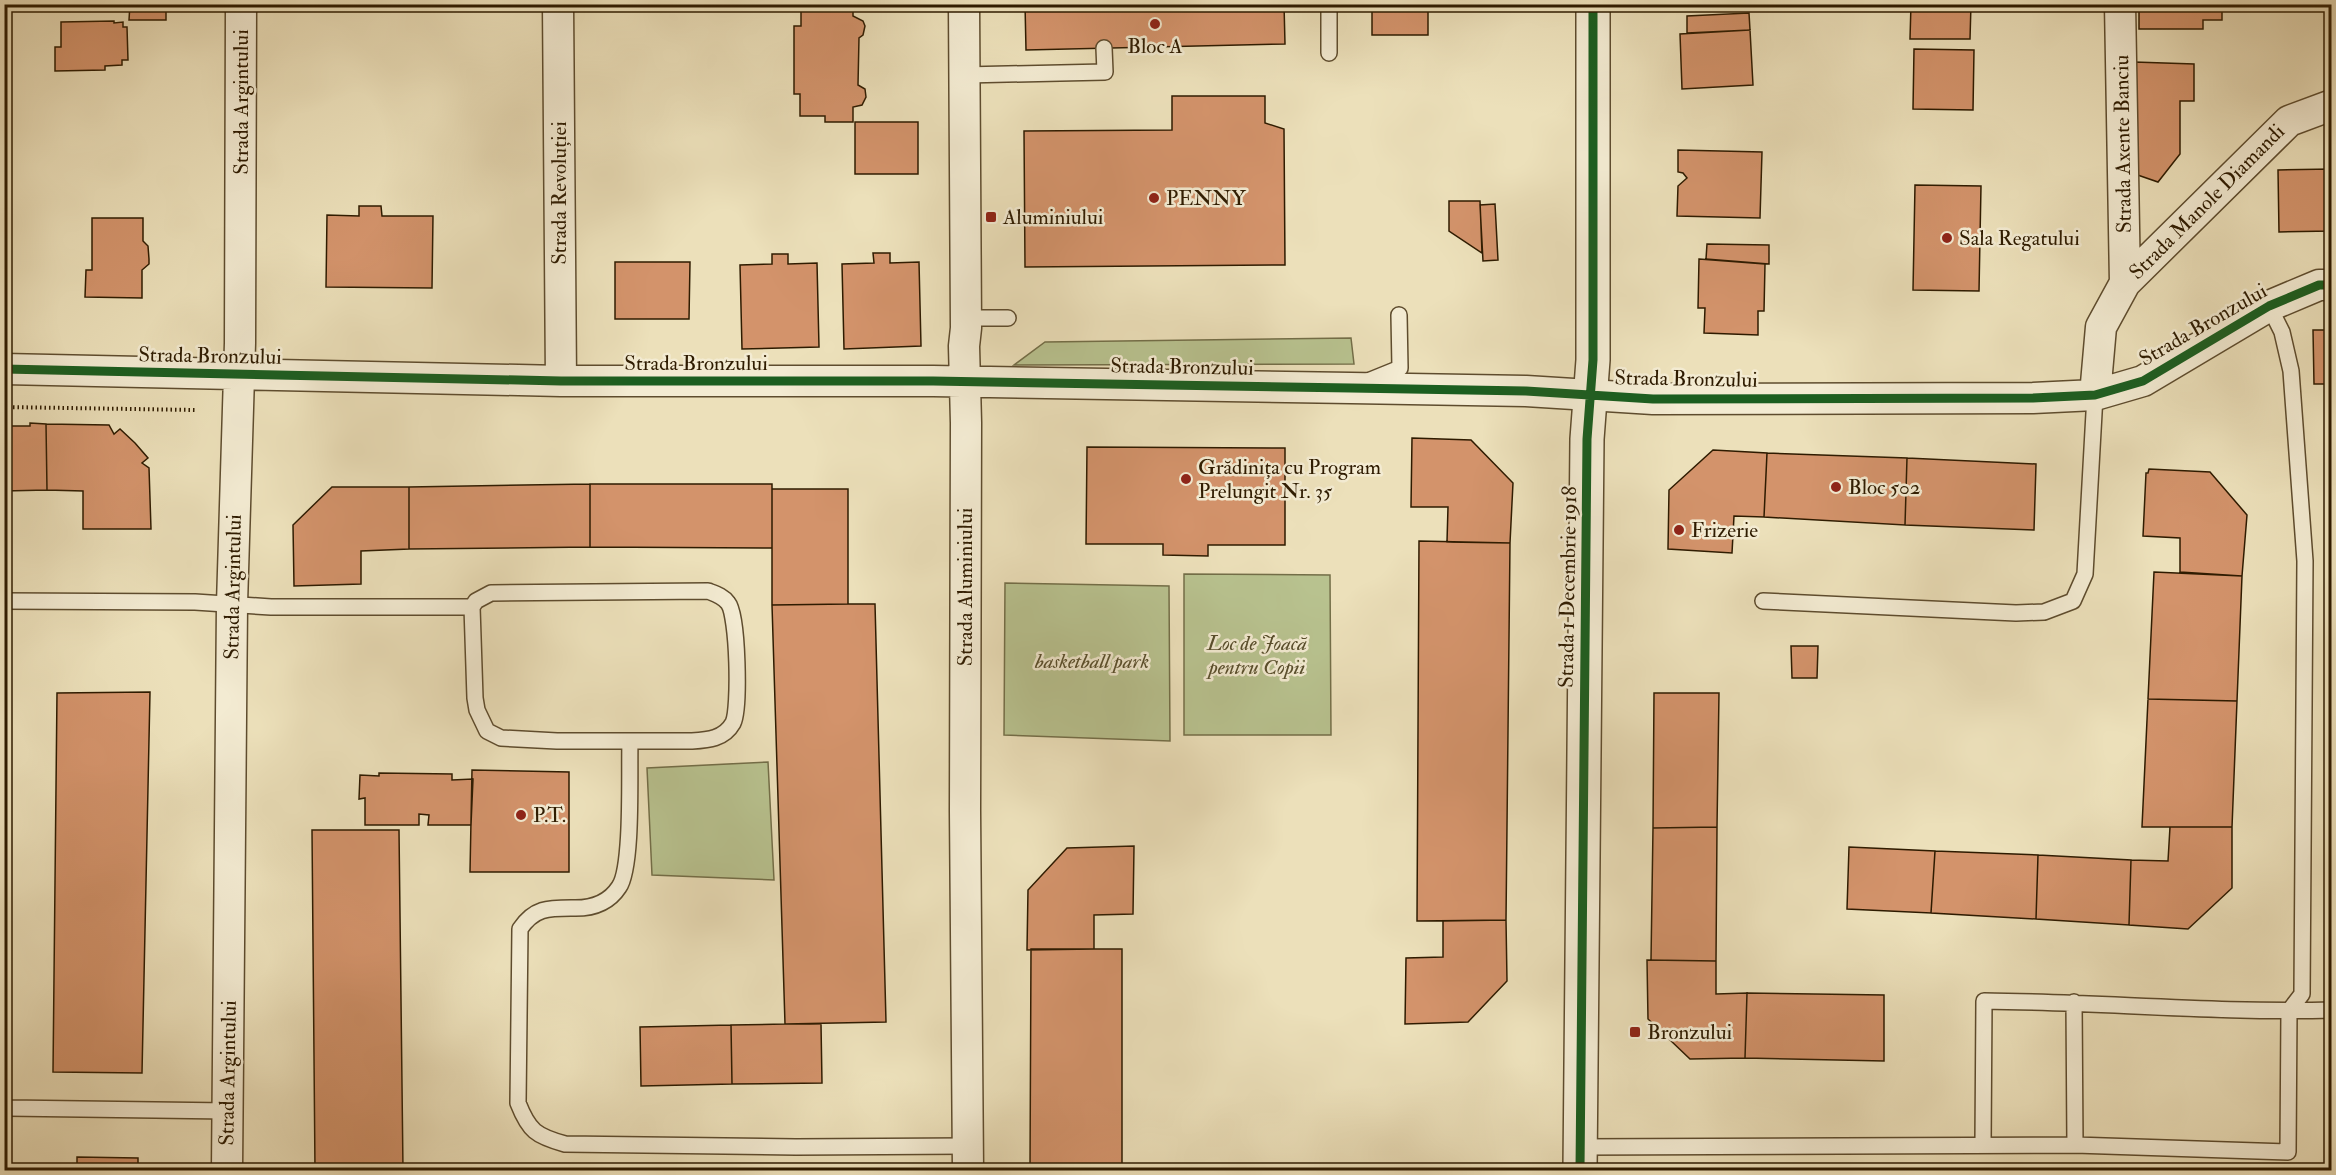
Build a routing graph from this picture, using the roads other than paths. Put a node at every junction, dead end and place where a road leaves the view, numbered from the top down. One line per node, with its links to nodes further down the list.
1 (241, 4): 18 (street, Strada Argintului)
2 (558, 4): 19 (street, Strada Revoluției)
3 (964, 4): 9 (street, Strada Aluminiului)
4 (1329, 4): 8 (lane)
5 (1593, 4): 22 (street, Strada 1 Decembrie 1918)
6 (2120, 4): 11 (street, Strada Axente Banciu)
7 (1104, 48): 9 (lane)
8 (1329, 53)
9 (965, 75): 15 (street, Strada Aluminiului)
10 (2331, 105): 11 (street, Strada Manole Diamandi)
11 (2126, 282): 23 (street, Strada Manole Diamandi)
12 (2331, 285): 13 (street, Strada Bronzului)
13 (2269, 306): 23 (street, Strada Bronzului); 30 (lane)
14 (1399, 315): 21 (lane)
15 (966, 318): 16 (lane); 20 (street, Strada Aluminiului)
16 (1008, 318)
17 (4, 369): 18 (street, Strada Bronzului)
18 (239, 374): 19 (street, Strada Bronzului); 26 (street, Strada Argintului)
19 (561, 381): 20 (street, Strada Bronzului)
20 (966, 382): 21 (street, Strada Bronzului); 36 (street, Strada Aluminiului)
21 (1351, 388): 22 (street, Strada Bronzului)
22 (1590, 395): 23 (street, Strada Bronzului); 37 (street, Strada 1 Decembrie 1918)
23 (2095, 395): 25 (lane)
24 (4, 601): 26 (lane)
25 (1762, 601)
26 (232, 604): 27 (lane); 33 (street, Strada Argintului)
27 (472, 607): 28 (lane); 28 (lane)
28 (630, 741): 36 (lane)
29 (2074, 1002): 30 (lane); 34 (lane); 35 (lane)
30 (2289, 1011): 31 (lane); 35 (lane)
31 (2331, 1011)
32 (4, 1106): 33 (lane)
33 (228, 1111): 38 (street, Strada Argintului)
34 (1983, 1145): 35 (lane); 37 (lane)
35 (2075, 1145)
36 (968, 1158)
37 (1580, 1159)
38 (227, 1170)

